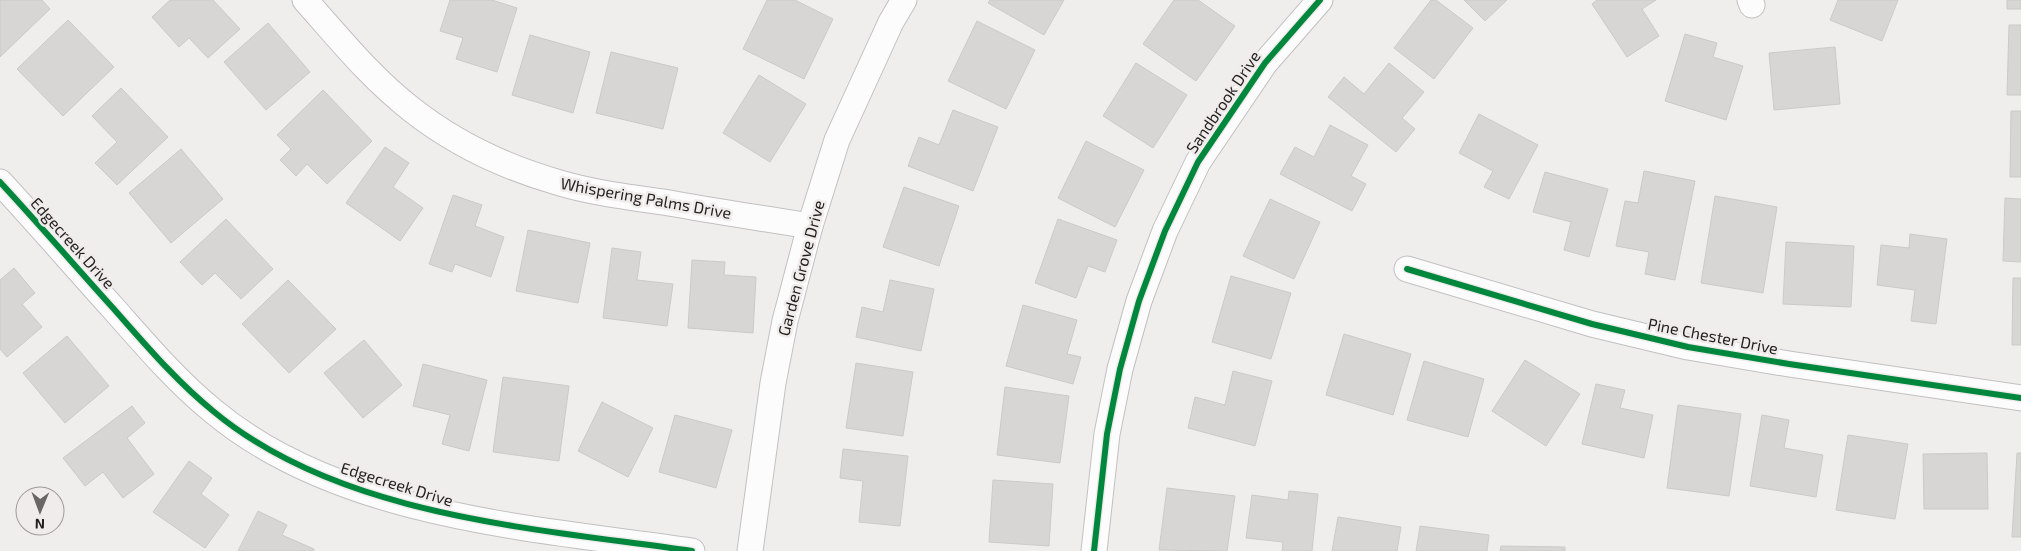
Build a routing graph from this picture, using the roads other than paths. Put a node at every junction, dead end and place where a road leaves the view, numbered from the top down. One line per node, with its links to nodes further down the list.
1 (305, 0): 5 (street, Whispering Palms Drive)
2 (904, 0): 5 (street, Garden Grove Drive)
3 (1320, 0): 10 (street, Sandbrook Drive)
4 (0, 182): 8 (street, Edgecreek Drive)
5 (810, 226): 9 (street, Garden Grove Drive)
6 (1408, 269): 7 (street, Pine Chester Drive)
7 (2021, 398)
8 (692, 551)
9 (750, 551)
10 (1094, 551)

